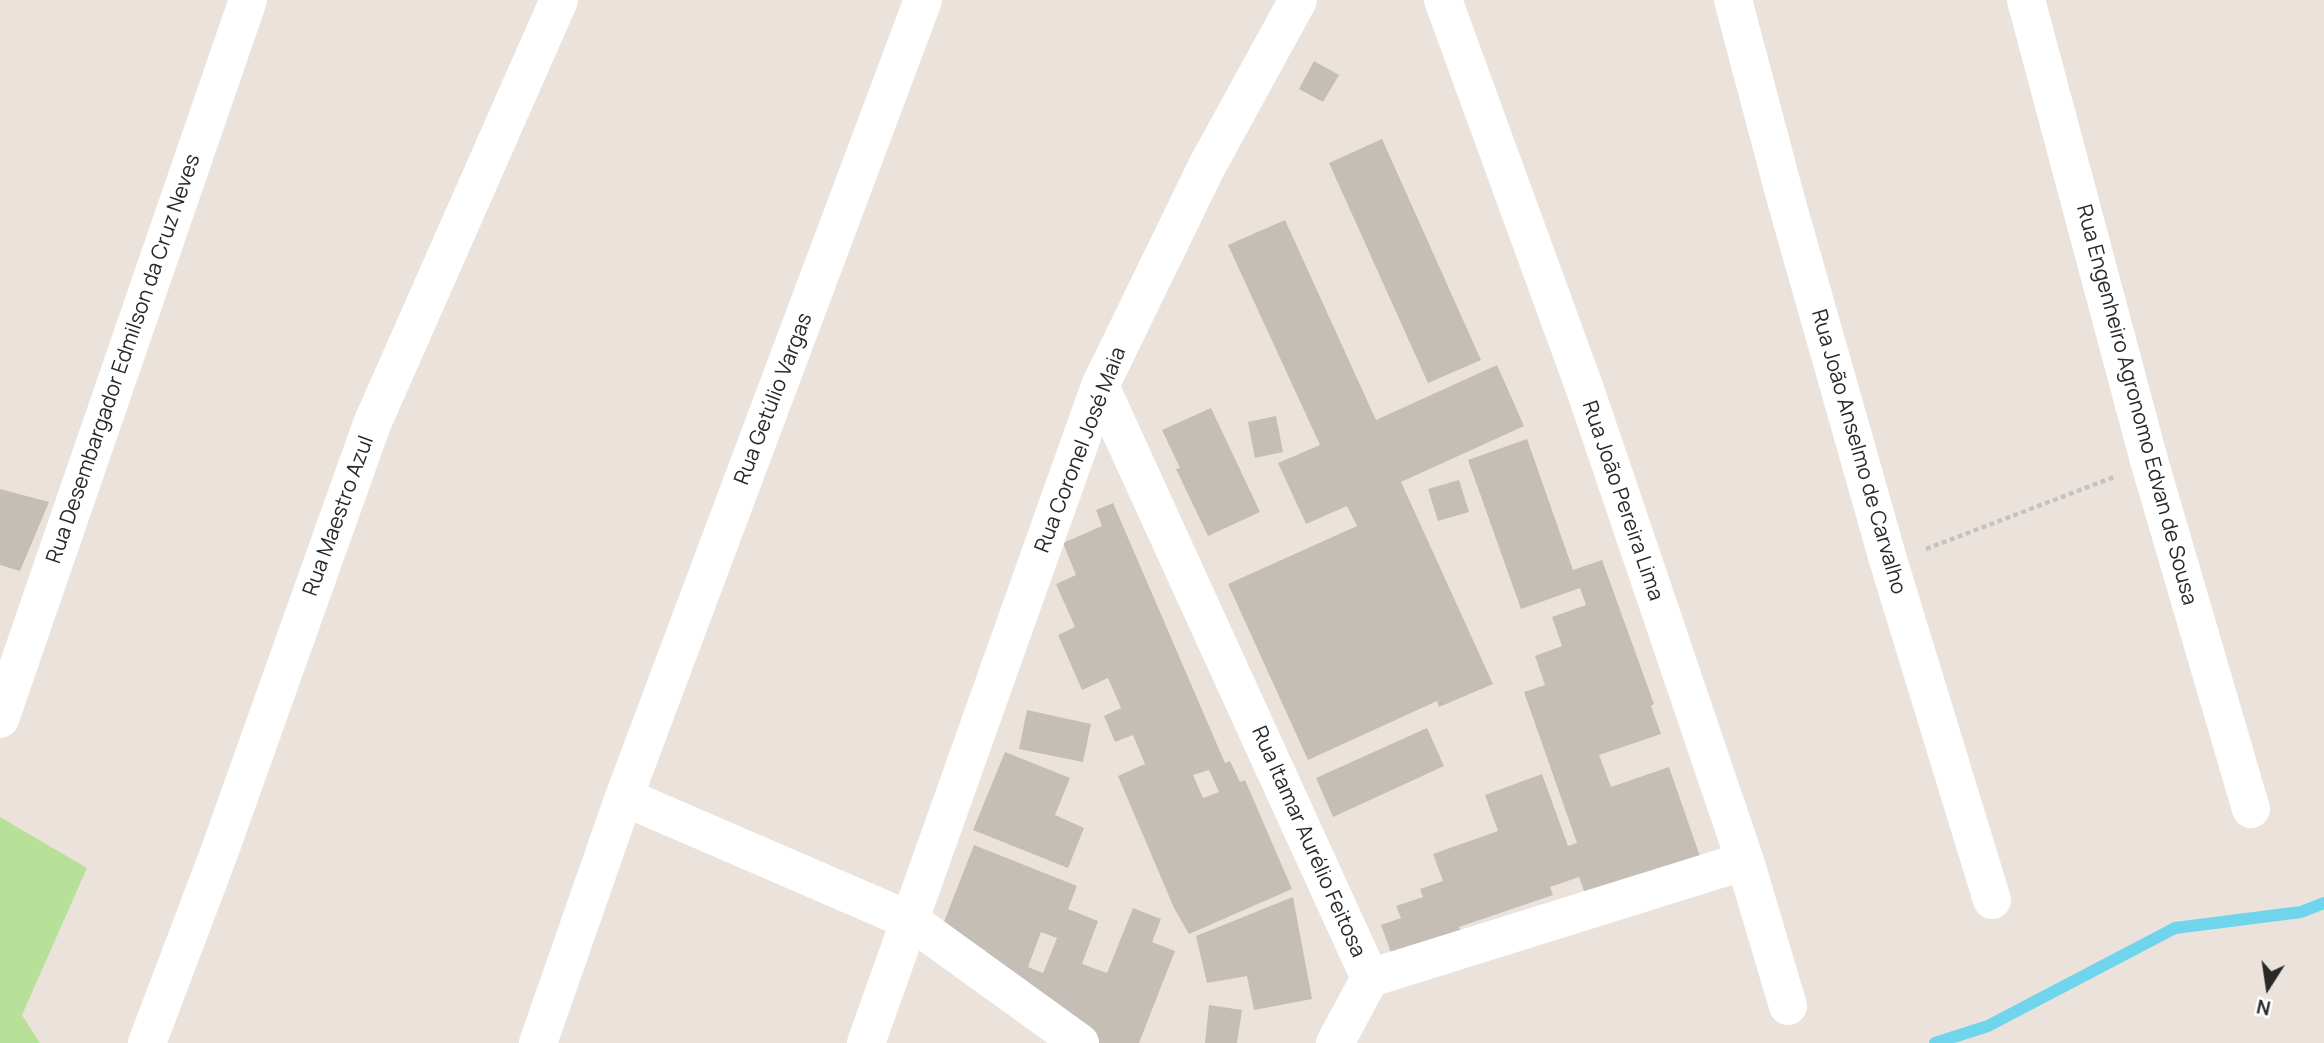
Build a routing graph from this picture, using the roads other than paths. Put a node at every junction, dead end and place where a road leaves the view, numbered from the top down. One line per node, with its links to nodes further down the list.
1 (248, 0): 9 (street, Rua Desembargador Edmilson da Cruz Neves)
2 (559, 0): 17 (street, Rua Maestro Azul)
3 (923, 0): 10 (street, Rua Getúlio Vargas)
4 (1298, 0): 8 (street, Rua Coronel José Maia)
5 (1443, 0): 12 (street, Rua João Pereira Lima)
6 (1733, 0): 13 (street, Rua João Anselmo de Carvalho)
7 (2026, 0): 11 (street, Rua Engenheiro Agronomo Edvan de Sousa)
8 (1100, 386): 14 (street, Rua Coronel José Maia); 15 (street, Rua Itamar Aurélio Feitosa)
9 (0, 719)
10 (624, 797): 14 (street); 18 (street, Rua Getúlio Vargas)
11 (2252, 809)
12 (1745, 861): 15 (street, Rua Itamar Aurélio Feitosa); 16 (street, Rua João Pereira Lima)
13 (1992, 900)
14 (911, 921): 19 (street, Rua Coronel José Maia); 20 (street)
15 (1370, 978): 21 (street)
16 (1788, 1006)
17 (147, 1043)
18 (538, 1043)
19 (866, 1043)
20 (1080, 1043)
21 (1335, 1043)

